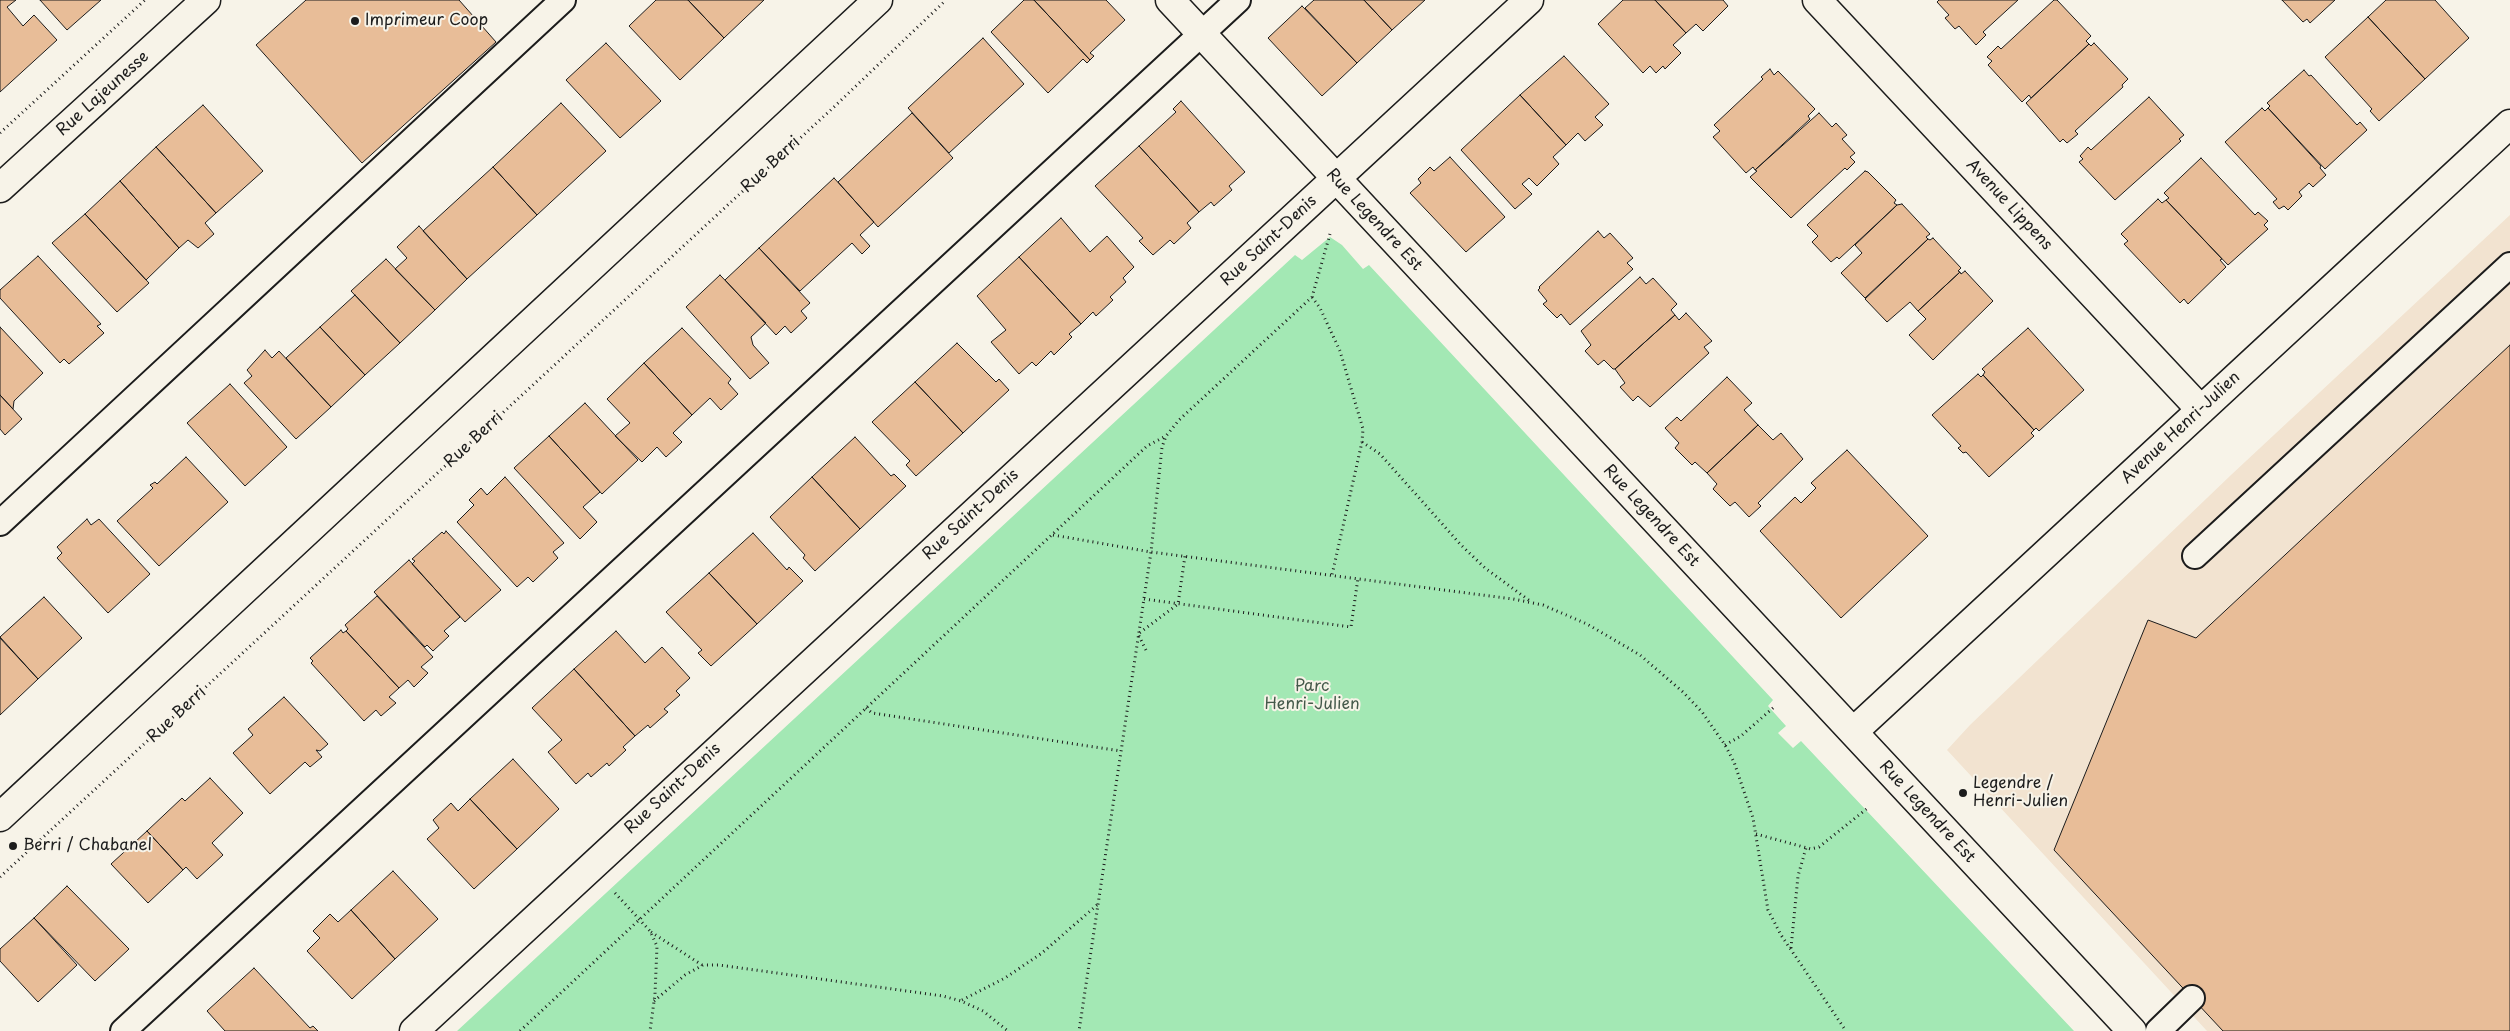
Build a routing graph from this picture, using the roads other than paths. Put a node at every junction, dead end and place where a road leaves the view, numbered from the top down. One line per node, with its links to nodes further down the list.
1 (206, 0): 11 (street, Rue Lajeunesse)
2 (564, 0): 14 (lane)
3 (878, 0): 17 (street)
4 (1170, 0): 8 (street, Rue Legendre Est)
5 (1238, 0): 8 (lane)
6 (1529, 0): 10 (street, Rue Saint-Denis)
7 (1817, 0): 13 (street, Avenue Lippens)
8 (1200, 33): 10 (street, Rue Legendre Est); 19 (lane)
9 (2510, 124): 13 (street, Avenue Henri-Julien)
10 (1336, 179): 16 (street, Rue Legendre Est); 20 (street, Rue Saint-Denis)
11 (0, 188)
12 (2510, 265): 15 (lane)
13 (2201, 410): 16 (street, Avenue Henri-Julien)
14 (0, 523)
15 (2195, 556)
16 (1853, 732): 21 (street, Rue Legendre Est)
17 (0, 817)
18 (2192, 998): 22 (lane)
19 (123, 1031)
20 (414, 1031)
21 (2132, 1031)
22 (2158, 1031)

